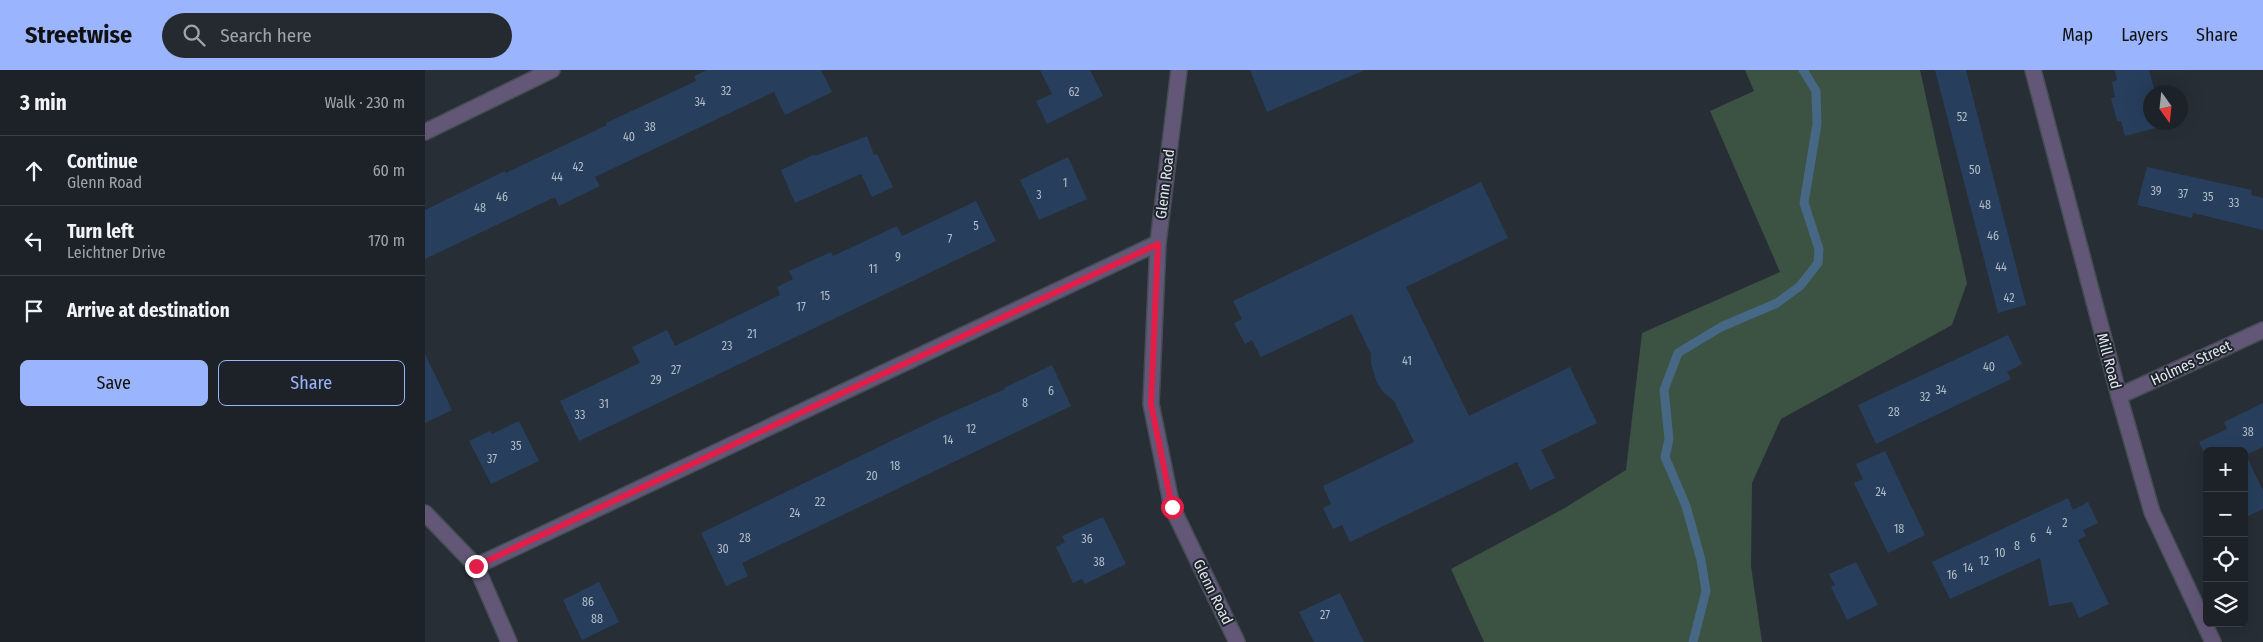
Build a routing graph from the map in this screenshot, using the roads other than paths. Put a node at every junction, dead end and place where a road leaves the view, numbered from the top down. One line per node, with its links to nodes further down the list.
1 (552, 70): 4 (street)
2 (1179, 70): 5 (street, Glenn Road)
3 (2033, 70): 7 (street, Mill Road)
4 (425, 132)
5 (1158, 244): 9 (street); 11 (street, Glenn Road)
6 (2263, 330): 7 (street, Holmes Street)
7 (2119, 396): 12 (street, Mill Road)
8 (425, 513): 9 (street)
9 (476, 566): 10 (street)
10 (509, 642)
11 (1237, 642)
12 (2213, 642)

